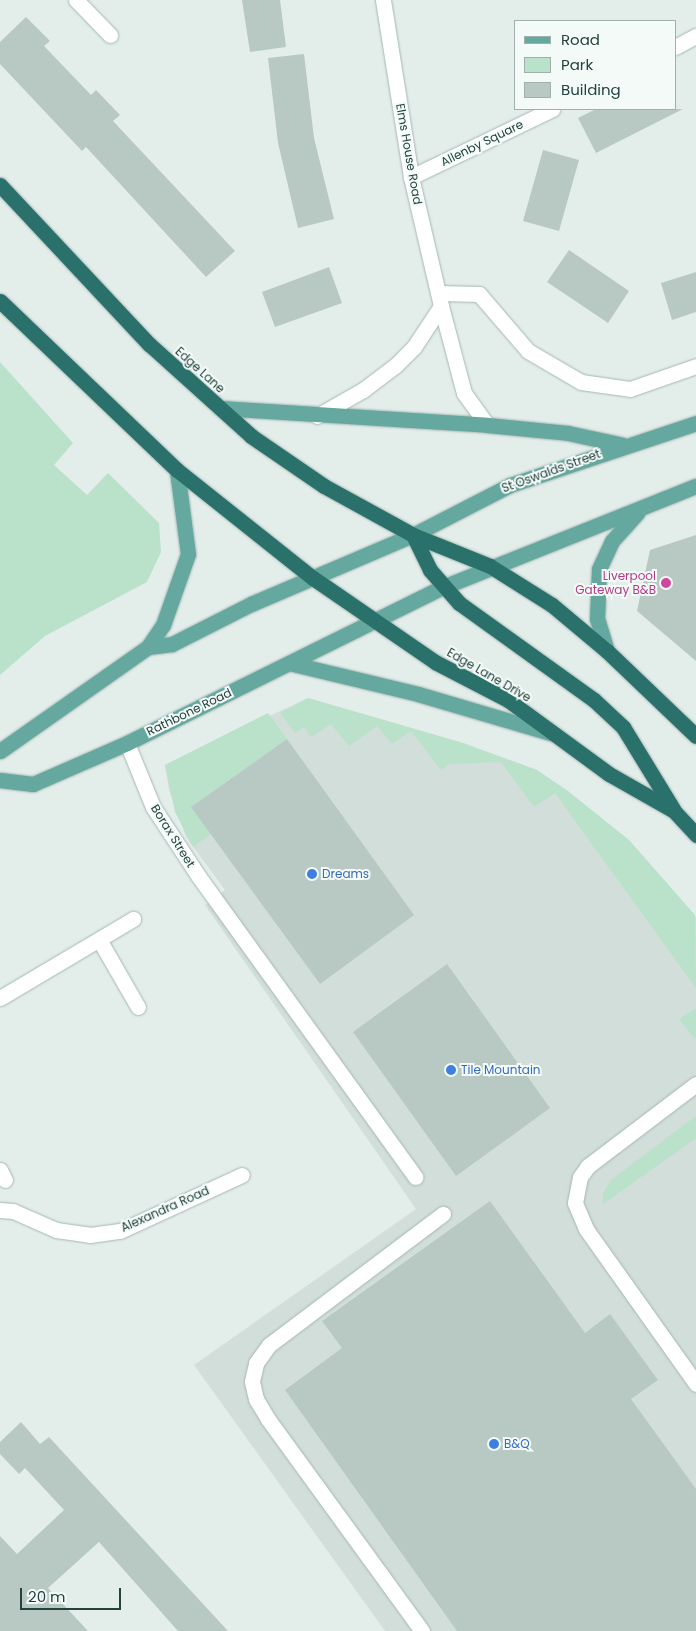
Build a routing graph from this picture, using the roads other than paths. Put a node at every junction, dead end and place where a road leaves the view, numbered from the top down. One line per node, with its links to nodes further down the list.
1 (76, 0): 3 (street)
2 (383, 0): 7 (street, Elms House Road)
3 (110, 35)
4 (696, 36): 5 (street)
5 (676, 46)
6 (550, 110): 7 (street, Allenby Square)
7 (411, 178): 9 (street, Elms House Road)
8 (0, 185): 12 (highway, Edge Lane)
9 (440, 300): 11 (street); 13 (street); 15 (street, Elms House Road)
10 (0, 301): 17 (highway)
11 (696, 366)
12 (220, 408): 13 (main road); 20 (highway, Edge Lane)
13 (317, 416): 15 (main road)
14 (696, 423): 16 (main road, St Oswalds Street)
15 (487, 425): 16 (main road)
16 (624, 445): 20 (main road, St Oswalds Street)
17 (177, 470): 22 (highway); 25 (main road)
18 (696, 486): 19 (main road)
19 (646, 506): 21 (main road); 26 (main road)
20 (413, 535): 21 (highway); 22 (main road, St Oswalds Street); 23 (highway)
21 (490, 566): 23 (main road, Rathbone Road); 26 (highway)
22 (313, 578): 24 (highway, Edge Lane Drive); 25 (main road)
23 (443, 587): 24 (main road, Rathbone Road); 33 (highway)
24 (372, 621): 27 (main road, Rathbone Road); 28 (highway, Edge Lane Drive)
25 (148, 647): 31 (main road)
26 (607, 651): 29 (highway)
27 (289, 663): 28 (main road); 30 (main road, Rathbone Road)
28 (556, 735): 33 (highway, Edge Lane Drive)
29 (696, 736)
30 (127, 743): 32 (main road, Rathbone Road); 41 (street, Borax Street)
31 (0, 751)
32 (0, 780)
33 (674, 811): 34 (highway, Edge Lane Drive)
34 (696, 835)
35 (133, 919): 36 (street)
36 (100, 941): 37 (street); 38 (street)
37 (0, 998)
38 (138, 1007)
39 (696, 1084): 44 (street)
40 (242, 1175): 42 (street, Alexandra Road)
41 (415, 1177)
42 (0, 1210)
43 (443, 1214): 45 (street)
44 (696, 1384)
45 (422, 1631)

